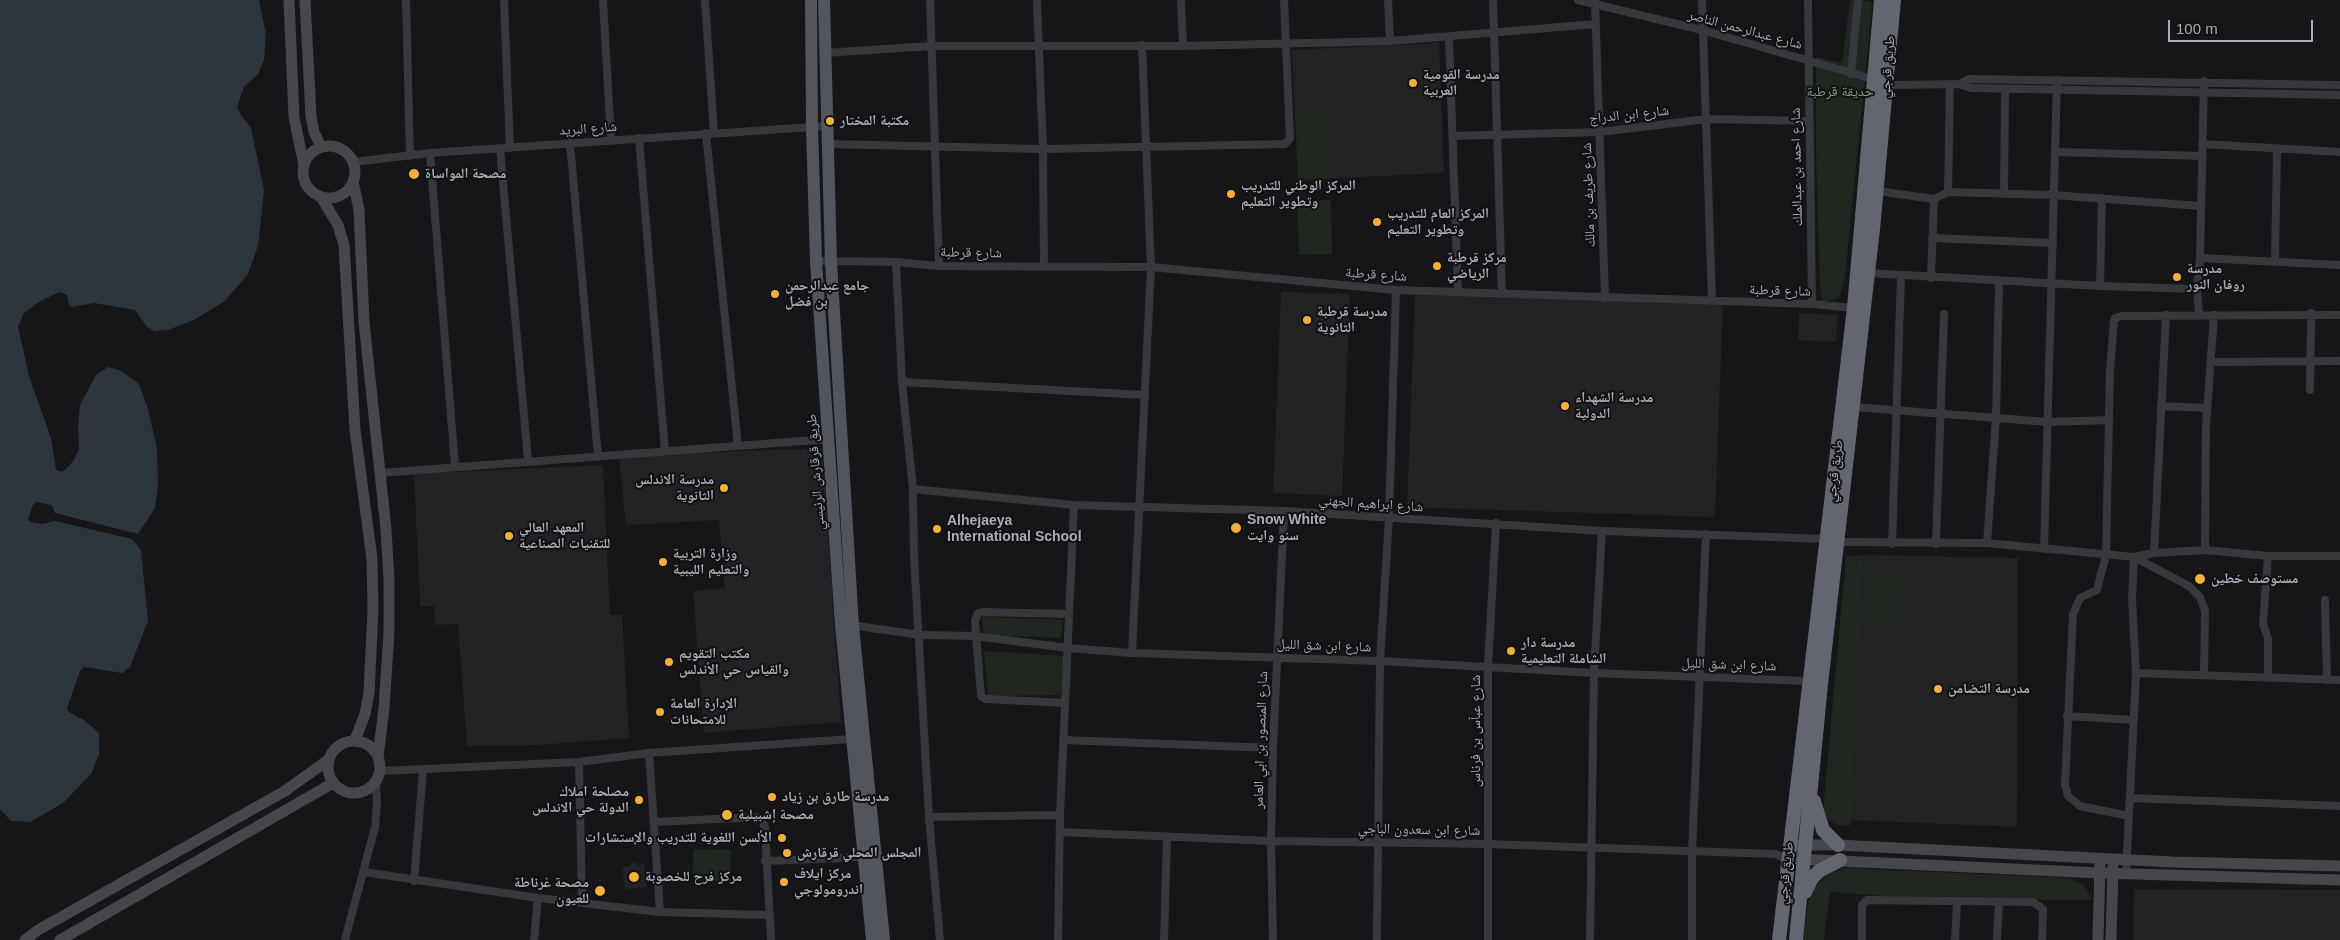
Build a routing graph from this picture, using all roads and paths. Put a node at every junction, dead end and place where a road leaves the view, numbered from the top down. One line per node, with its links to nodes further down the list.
1 (289, 0): 71 (street)
2 (305, 0): 59 (street)
3 (406, 0): 68 (street)
4 (504, 0): 60 (street)
5 (603, 0): 54 (street)
6 (706, 0): 50 (street)
7 (811, 0): 48 (main road, طريق قرقارش الرئيسي)
8 (824, 0): 32 (main road, طريق قرقارش الرئيسي)
9 (930, 0): 30 (street)
10 (1037, 0): 28 (street)
11 (1181, 0): 31 (street)
12 (1284, 0): 27 (street)
13 (1388, 0): 26 (street)
14 (1494, 0): 24 (street)
15 (1578, 0): 21 (street, شارع عبدالرحمن الناصر)
16 (1702, 0): 23 (street)
17 (1808, 0): 33 (street, شارع احمد بن عبدالملك)
18 (1858, 0): 34 (street)
19 (1880, 0): 37 (highway, طريق قرجي)
20 (1894, 0): 37 (highway, طريق قرجي)
21 (1595, 2): 22 (street, شارع طريف بن مالك); 23 (street, شارع عبدالرحمن الناصر)
22 (1596, 24): 24 (street); 49 (street, شارع طريف بن مالك)
23 (1702, 30): 33 (street, شارع عبدالرحمن الناصر); 45 (street)
24 (1494, 34): 25 (street); 51 (street)
25 (1449, 37): 26 (street); 52 (street)
26 (1390, 40): 27 (street)
27 (1285, 42): 31 (street); 61 (street)
28 (1039, 45): 29 (street); 30 (street); 63 (street)
29 (1142, 45): 31 (street); 61 (street)
30 (931, 46): 32 (street); 58 (street)
31 (1183, 46)
32 (825, 53): 47 (main road, طريق قرقارش الرئيسي)
33 (1809, 60): 34 (street, شارع عبدالرحمن الناصر); 46 (street, شارع احمد بن عبدالملك)
34 (1851, 74): 37 (street, شارع عبدالرحمن الناصر)
35 (2057, 80): 36 (street); 39 (street); 42 (street)
36 (2204, 81): 40 (street); 43 (street)
37 (1881, 82): 38 (street, شارع عبدالرحمن الناصر); 73 (highway, طريق قرجي); 105 (highway, طريق قرجي)
38 (1950, 84): 39 (street, شارع عبدالرحمن الناصر); 74 (street)
39 (1959, 84): 41 (street)
40 (2340, 84)
41 (2005, 89): 42 (street); 75 (street)
42 (2057, 91): 43 (street); 65 (street)
43 (2204, 93): 44 (street); 57 (street)
44 (2340, 95)
45 (1707, 119): 46 (street, شارع ابن الدراج); 49 (street, شارع ابن الدراج); 103 (street)
46 (1809, 121): 104 (street, شارع احمد بن عبدالملك)
47 (826, 126): 48 (street, شارع البريد); 56 (main road, طريق قرقارش الرئيسي)
48 (812, 127): 50 (street, شارع البريد); 85 (main road, طريق قرقارش الرئيسي)
49 (1600, 132): 51 (street, شارع ابن الدراج); 102 (street, شارع طريف بن مالك)
50 (710, 133): 53 (street, شارع البريد); 127 (street)
51 (1497, 134): 52 (street, شارع ابن الدراج); 101 (street)
52 (1452, 136): 100 (street)
53 (639, 138): 54 (street, شارع البريد); 128 (street)
54 (611, 140): 55 (street, شارع البريد)
55 (570, 144): 60 (street, شارع البريد); 129 (street)
56 (828, 144): 58 (street); 86 (main road, طريق قرقارش الرئيسي)
57 (2202, 144): 64 (street); 69 (street)
58 (935, 146): 63 (street); 88 (street)
59 (321, 147): 70 (street); 71 (street)
60 (510, 148): 62 (street, شارع البريد)
61 (1146, 148): 63 (street); 91 (street)
62 (500, 149): 67 (street, شارع البريد); 130 (street)
63 (1043, 149): 90 (street)
64 (2277, 149): 66 (street); 84 (street)
65 (2056, 152): 69 (street); 76 (street)
66 (2340, 152)
67 (430, 153): 68 (street, شارع البريد); 131 (street)
68 (410, 156): 70 (street, شارع البريد)
69 (2202, 156): 80 (street)
70 (353, 162): 72 (street)
71 (304, 166): 77 (street)
72 (353, 181): 77 (street); 132 (street)
73 (1877, 191): 79 (street); 92 (highway, طريق قرجي)
74 (1948, 192): 75 (street); 79 (street)
75 (2004, 194): 76 (street)
76 (2053, 195): 78 (street); 82 (street)
77 (321, 197): 174 (street)
78 (2102, 198): 80 (street); 97 (street)
79 (1934, 199): 81 (street)
80 (2201, 206): 83 (street)
81 (1932, 238): 82 (street); 94 (street)
82 (2052, 243): 96 (street)
83 (2200, 258): 84 (street); 98 (street)
84 (2274, 260): 89 (street)
85 (816, 262): 86 (street, شارع قرطبة); 126 (main road, طريق قرقارش الرئيسي)
86 (831, 262): 87 (street, شارع قرطبة); 154 (main road, طريق قرقارش الرئيسي)
87 (896, 262): 88 (street, شارع قرطبة); 115 (street)
88 (940, 266): 90 (street, شارع قرطبة)
89 (2340, 266)
90 (1044, 267): 91 (street, شارع قرطبة)
91 (1151, 268): 99 (street, شارع قرطبة); 117 (street)
92 (1868, 273): 93 (street); 119 (highway, طريق قرجي)
93 (1900, 276): 94 (street); 121 (street)
94 (1931, 278): 95 (street)
95 (1999, 281): 96 (street); 123 (street)
96 (2051, 283): 97 (street); 125 (street)
97 (2100, 286): 98 (street)
98 (2197, 289): 108 (street)
99 (1396, 290): 100 (street, شارع قرطبة); 137 (street)
100 (1458, 292): 101 (street, شارع قرطبة)
101 (1502, 294): 102 (street, شارع قرطبة)
102 (1605, 298): 103 (street, شارع قرطبة)
103 (1712, 301): 104 (street, شارع قرطبة)
104 (1812, 304): 105 (street, شارع قرطبة)
105 (1854, 308): 141 (highway, طريق قرجي)
106 (2312, 313): 110 (street); 111 (street); 112 (street)
107 (1944, 314): 122 (street)
108 (2199, 314): 109 (street); 110 (street)
109 (2166, 315): 118 (street); 124 (street)
110 (2214, 315): 114 (street)
111 (2340, 315)
112 (2311, 360): 113 (street); 114 (street); 116 (street)
113 (2340, 361)
114 (2212, 362): 120 (street)
115 (902, 382): 117 (street); 133 (street)
116 (2310, 390)
117 (1145, 395): 135 (street)
118 (2161, 406): 120 (street); 147 (street)
119 (1854, 407): 121 (street); 141 (highway, طريق قرجي)
120 (2207, 408): 146 (street)
121 (1895, 410): 122 (street); 143 (street)
122 (1941, 415): 123 (street); 144 (street)
123 (1996, 418): 125 (street); 142 (street)
124 (2109, 420): 125 (street); 148 (street)
125 (2048, 422): 145 (street)
126 (830, 439): 127 (street); 154 (main road, طريق قرقارش الرئيسي)
127 (738, 446): 128 (street)
128 (665, 451): 129 (street)
129 (598, 457): 130 (street)
130 (528, 460): 131 (street)
131 (454, 466): 132 (street)
132 (380, 473): 178 (street)
133 (913, 488): 134 (street, شارع ابراهيم الجهني); 155 (street)
134 (1074, 505): 135 (street, شارع ابراهيم الجهني); 153 (street)
135 (1140, 507): 136 (street, شارع ابراهيم الجهني); 158 (street)
136 (1284, 511): 137 (street, شارع ابراهيم الجهني); 159 (street, شارع المنصور بن ابي العامر)
137 (1389, 518): 138 (street, شارع ابراهيم الجهني); 160 (street)
138 (1496, 523): 139 (street, شارع ابراهيم الجهني); 161 (street, شارع عباّس بن فرناس)
139 (1602, 531): 140 (street, شارع ابراهيم الجهني); 162 (street)
140 (1706, 534): 141 (street, شارع ابراهيم الجهني); 165 (street)
141 (1833, 541): 143 (street, شارع ابراهيم الجهني); 169 (highway, طريق قرجي); 184 (highway, طريق قرجي)
142 (1987, 543): 144 (street, شارع ابراهيم الجهني); 145 (street, شارع ابراهيم الجهني)
143 (1892, 544): 144 (street, شارع ابراهيم الجهني)
144 (1936, 544)
145 (2044, 549): 148 (street, شارع ابراهيم الجهني)
146 (2205, 550): 147 (street); 149 (street)
147 (2154, 553): 151 (street)
148 (2106, 556): 151 (street, شارع ابراهيم الجهني); 171 (street)
149 (2268, 556): 150 (street); 166 (street)
150 (2340, 556)
151 (2134, 557): 163 (street); 164 (street)
152 (2325, 600): 167 (street)
153 (1069, 614): 156 (street); 157 (street)
154 (847, 625): 155 (street, شارع ابن شق الليل); 173 (main road, طريق قرقارش الرئيسي); 228 (main road, طريق قرقارش الرئيسي)
155 (920, 635): 156 (street, شارع ابن شق الليل); 189 (street)
156 (975, 636): 157 (street, شارع ابن شق الليل); 170 (street)
157 (1068, 648): 158 (street, شارع ابن شق الليل); 170 (street)
158 (1132, 653): 159 (street, شارع ابن شق الليل)
159 (1276, 657): 160 (street, شارع ابن شق الليل); 176 (street, شارع المنصور بن ابي العامر)
160 (1380, 661): 161 (street, شارع ابن شق الليل); 194 (street)
161 (1488, 667): 162 (street, شارع ابن شق الليل); 195 (street, شارع عباّس بن فرناس)
162 (1594, 673): 165 (street, شارع ابن شق الليل); 198 (street)
163 (2136, 673): 164 (street); 172 (street)
164 (2204, 674): 166 (street)
165 (1699, 676): 169 (street, شارع ابن شق الليل); 199 (street)
166 (2268, 678): 167 (street)
167 (2327, 680): 168 (street)
168 (2340, 680)
169 (1808, 681): 200 (highway, طريق قرجي)
170 (1065, 703): 175 (street)
171 (2067, 716): 172 (street); 188 (street)
172 (2134, 720): 185 (street)
173 (851, 738): 177 (street); 201 (main road, طريق قرقارش الرئيسي)
174 (354, 740): 178 (street); 179 (street)
175 (1064, 740): 176 (street); 187 (street)
176 (1273, 748): 193 (street, شارع المنصور بن ابي العامر)
177 (649, 753): 180 (street); 190 (street)
178 (378, 757): 182 (street)
179 (328, 760): 183 (street); 222 (street)
180 (579, 762): 181 (street); 216 (street)
181 (423, 770): 182 (street); 214 (street)
182 (378, 776): 183 (street); 209 (street)
183 (333, 784): 223 (street)
184 (1810, 784): 196 (highway, طريق قرجي); 197 (highway)
185 (2130, 798): 186 (street); 188 (street)
186 (2340, 806)
187 (1060, 815): 189 (street); 191 (street)
188 (2129, 816): 206 (street)
189 (929, 817): 229 (street)
190 (655, 822): 207 (street); 220 (street)
191 (1060, 832): 192 (street, شارع ابن سعدون الباجي); 230 (street)
192 (1167, 836): 193 (street, شارع ابن سعدون الباجي); 231 (street)
193 (1272, 841): 194 (street, شارع ابن سعدون الباجي); 232 (street, شارع المنصور بن ابي العامر)
194 (1378, 842): 195 (street, شارع ابن سعدون الباجي); 233 (street)
195 (1488, 844): 198 (street, شارع ابن سعدون الباجي); 234 (street, شارع عباّس بن فرناس)
196 (1806, 845): 197 (street); 200 (street); 202 (highway, طريق قرجي)
197 (1838, 845): 203 (street)
198 (1591, 849): 199 (street, شارع ابن سعدون الباجي); 235 (street)
199 (1692, 852): 200 (street, شارع ابن سعدون الباجي); 236 (street)
200 (1784, 852): 202 (street); 237 (highway, طريق قرجي)
201 (863, 856): 207 (street); 227 (main road, طريق قرقارش الرئيسي)
202 (1805, 859): 204 (street); 219 (highway, طريق قرجي)
203 (2100, 859): 205 (street); 210 (street)
204 (1840, 860): 210 (street); 219 (highway)
205 (2113, 860): 206 (street); 211 (street)
206 (2127, 860): 208 (street); 212 (street)
207 (765, 861): 221 (street)
208 (2340, 866)
209 (364, 872): 214 (street); 224 (street)
210 (2100, 873): 211 (street); 243 (street)
211 (2113, 874): 212 (street); 244 (street)
212 (2126, 874): 213 (street)
213 (2340, 880)
214 (414, 881): 215 (street)
215 (538, 898): 216 (street); 225 (street)
216 (582, 901): 220 (street)
217 (1998, 902): 218 (street); 241 (street); 242 (street)
218 (1957, 903): 239 (street); 240 (street)
219 (1800, 904): 238 (highway, طريق قرجي)
220 (660, 912): 221 (street)
221 (768, 916): 226 (street)
222 (24, 940)
223 (60, 940)
224 (345, 940)
225 (534, 940)
226 (771, 940)
227 (872, 940)
228 (884, 940)
229 (940, 940)
230 (1058, 940)
231 (1164, 940)
232 (1273, 940)
233 (1377, 940)
234 (1488, 940)
235 (1590, 940)
236 (1692, 940)
237 (1779, 940)
238 (1796, 940)
239 (1862, 940)
240 (1955, 940)
241 (1997, 940)
242 (2042, 940)
243 (2098, 940)
244 (2111, 940)

